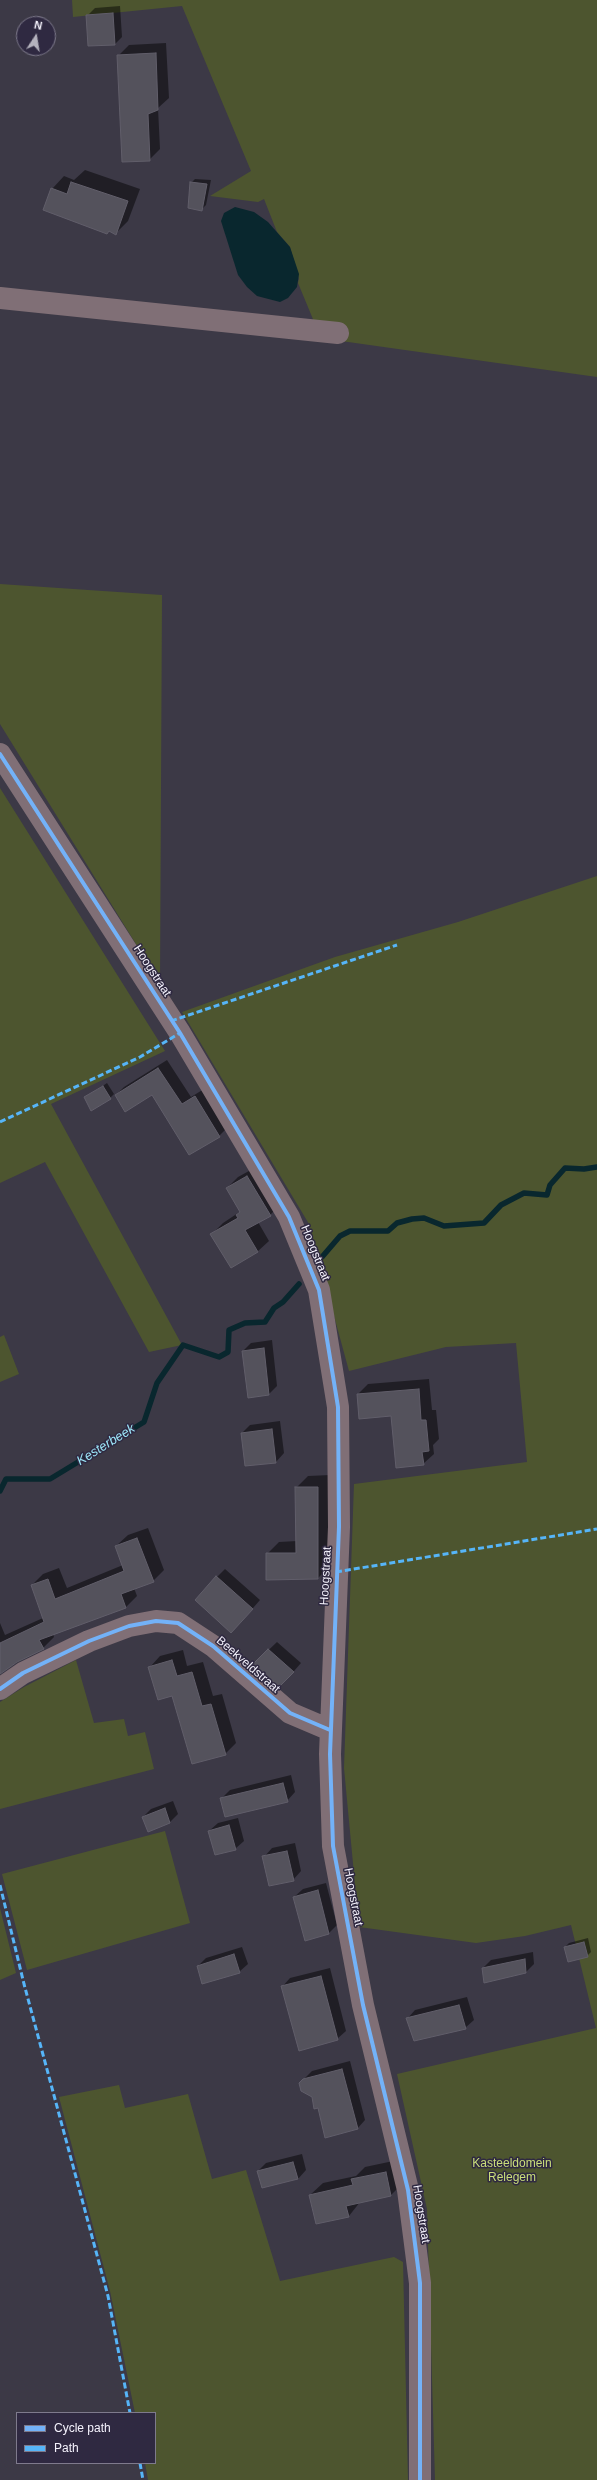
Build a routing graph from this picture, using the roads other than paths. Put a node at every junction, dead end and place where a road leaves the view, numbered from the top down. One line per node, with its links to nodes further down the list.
1 (0, 298): 2 (street)
2 (338, 333)
3 (0, 754): 5 (street, Hoogstraat)
4 (0, 1689): 5 (street, Beekveldstraat)
5 (330, 1730): 6 (street, Hoogstraat)
6 (420, 2480)

